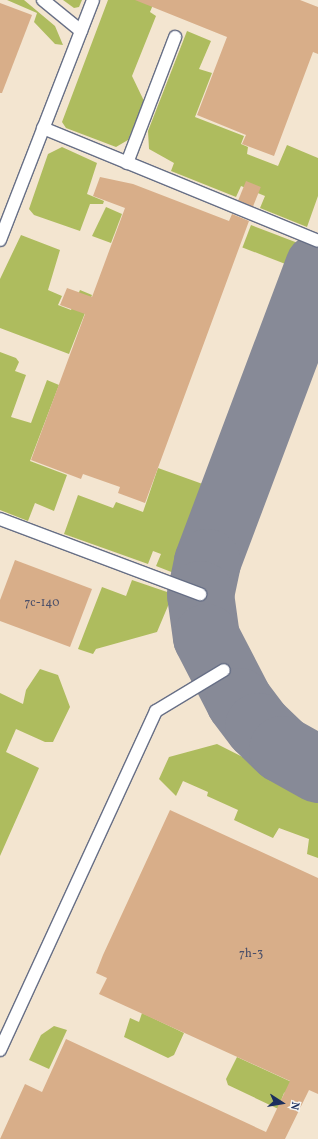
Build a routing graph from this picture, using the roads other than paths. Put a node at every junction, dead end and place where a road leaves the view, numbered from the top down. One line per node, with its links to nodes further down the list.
1 (43, 0): 3 (lane)
2 (93, 0): 3 (lane)
3 (81, 31): 5 (lane)
4 (176, 37): 6 (lane)
5 (43, 128): 6 (lane); 7 (lane)
6 (127, 163): 8 (lane)
7 (0, 240)
8 (318, 241)
9 (0, 519): 10 (lane)
10 (200, 594)
11 (224, 670): 12 (lane)
12 (0, 1050)

